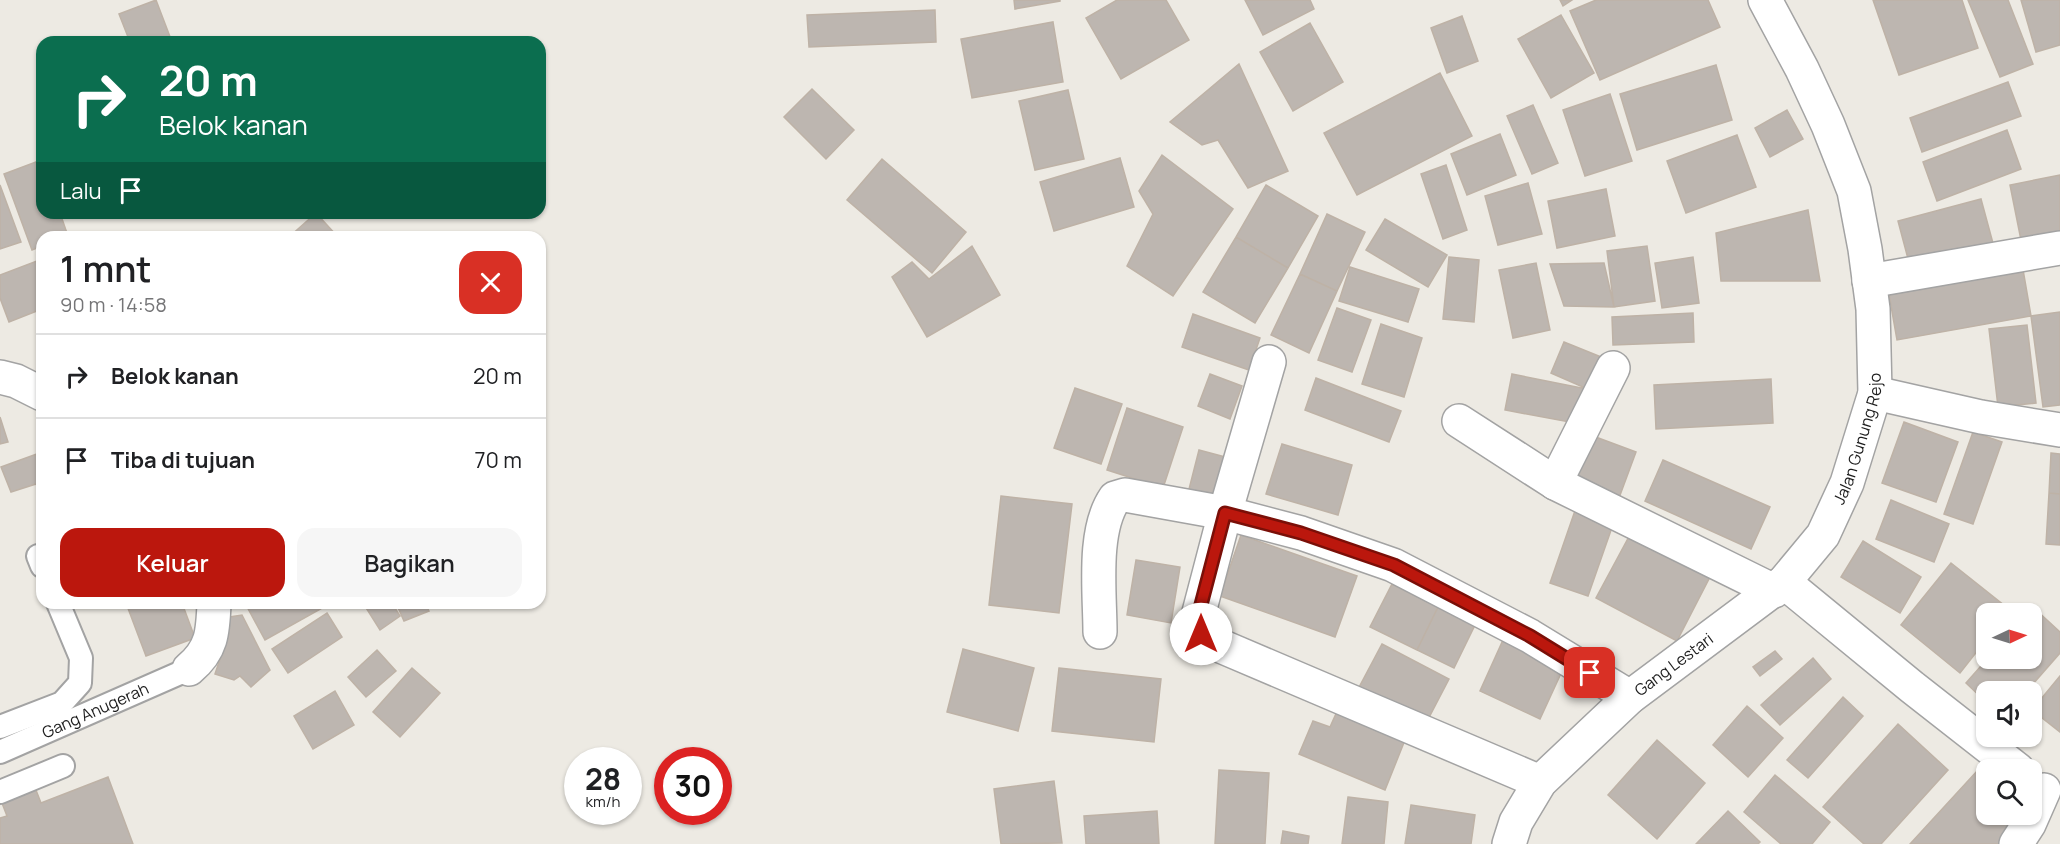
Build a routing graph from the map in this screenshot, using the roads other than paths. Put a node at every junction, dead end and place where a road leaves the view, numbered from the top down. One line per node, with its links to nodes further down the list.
1 (1765, 0): 3 (street, Jalan Gunung Rejo)
2 (2060, 248): 3 (street)
3 (1869, 280): 8 (street, Jalan Gunung Rejo)
4 (1269, 362): 12 (street)
5 (1613, 368): 11 (street)
6 (0, 377): 7 (street)
7 (36, 391)
8 (1875, 393): 10 (street); 13 (street, Jalan Gunung Rejo)
9 (1460, 421): 11 (street)
10 (2060, 430)
11 (1554, 483): 13 (street)
12 (1225, 513): 16 (street); 18 (street); 23 (street)
13 (1779, 587): 18 (street, Gang Lestari); 21 (street)
14 (61, 609): 19 (lane)
15 (214, 609): 17 (street)
16 (1100, 632)
17 (189, 669): 20 (lane, Gang Anugerah)
18 (1630, 697): 23 (street, Gang Lestari)
19 (0, 727)
20 (0, 752)
21 (2004, 759)
22 (63, 766): 25 (lane)
23 (1540, 782): 26 (street, Gang Lestari)
24 (2045, 791): 27 (street)
25 (0, 792)
26 (1509, 844)
27 (2016, 844)

